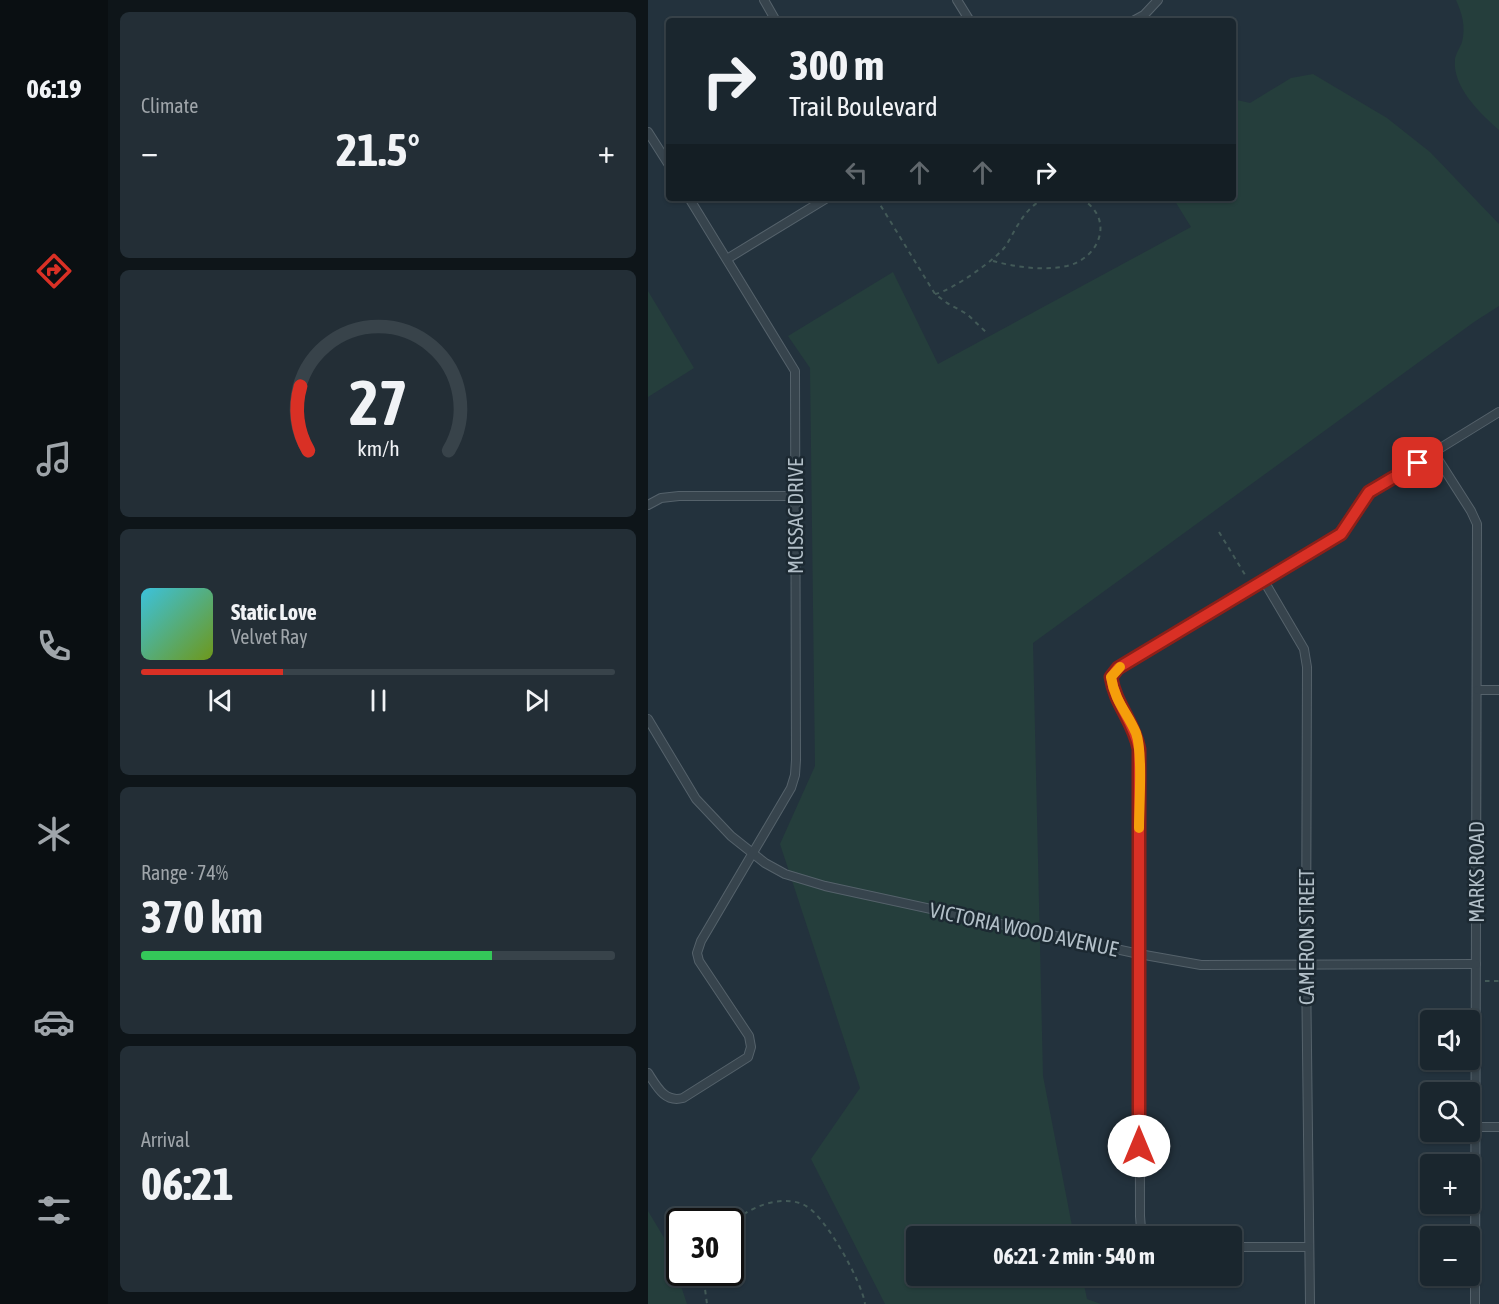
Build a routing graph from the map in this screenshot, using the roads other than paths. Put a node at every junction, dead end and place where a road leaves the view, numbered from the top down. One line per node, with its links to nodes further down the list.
1 (764, 0): 4 (street)
2 (957, 0): 5 (street)
3 (1158, 0): 6 (street)
4 (774, 18)
5 (968, 18)
6 (1138, 18)
7 (648, 132): 8 (street)
8 (666, 160)
9 (691, 201): 11 (street, MCISSAC DRIVE)
10 (822, 201): 11 (street)
11 (727, 259): 14 (street, MCISSAC DRIVE)
12 (1499, 412): 13 (street)
13 (1434, 453): 16 (street); 17 (street, MARKS ROAD)
14 (794, 496): 15 (street); 20 (street, MCISSAC DRIVE)
15 (648, 505)
16 (1264, 581): 21 (street); 23 (street, CAMERON STREET)
17 (1478, 690): 18 (street); 22 (street, MARKS ROAD)
18 (1499, 690)
19 (648, 719): 20 (street, VICTORIA WOOD AVENUE)
20 (753, 853): 21 (street, VICTORIA WOOD AVENUE); 24 (street, MCISSAC DRIVE)
21 (1138, 954): 23 (street, VICTORIA WOOD AVENUE); 29 (street)
22 (1476, 964): 23 (street, VICTORIA WOOD AVENUE); 25 (street, MARKS ROAD)
23 (1306, 965): 31 (street, CAMERON STREET)
24 (648, 1073)
25 (1476, 1082)
26 (1480, 1127): 27 (street)
27 (1499, 1127)
28 (1476, 1142): 33 (street, MARKS ROAD)
29 (1141, 1226)
30 (1242, 1247): 31 (street)
31 (1309, 1247): 32 (street, CAMERON STREET)
32 (1310, 1304)
33 (1476, 1304)

